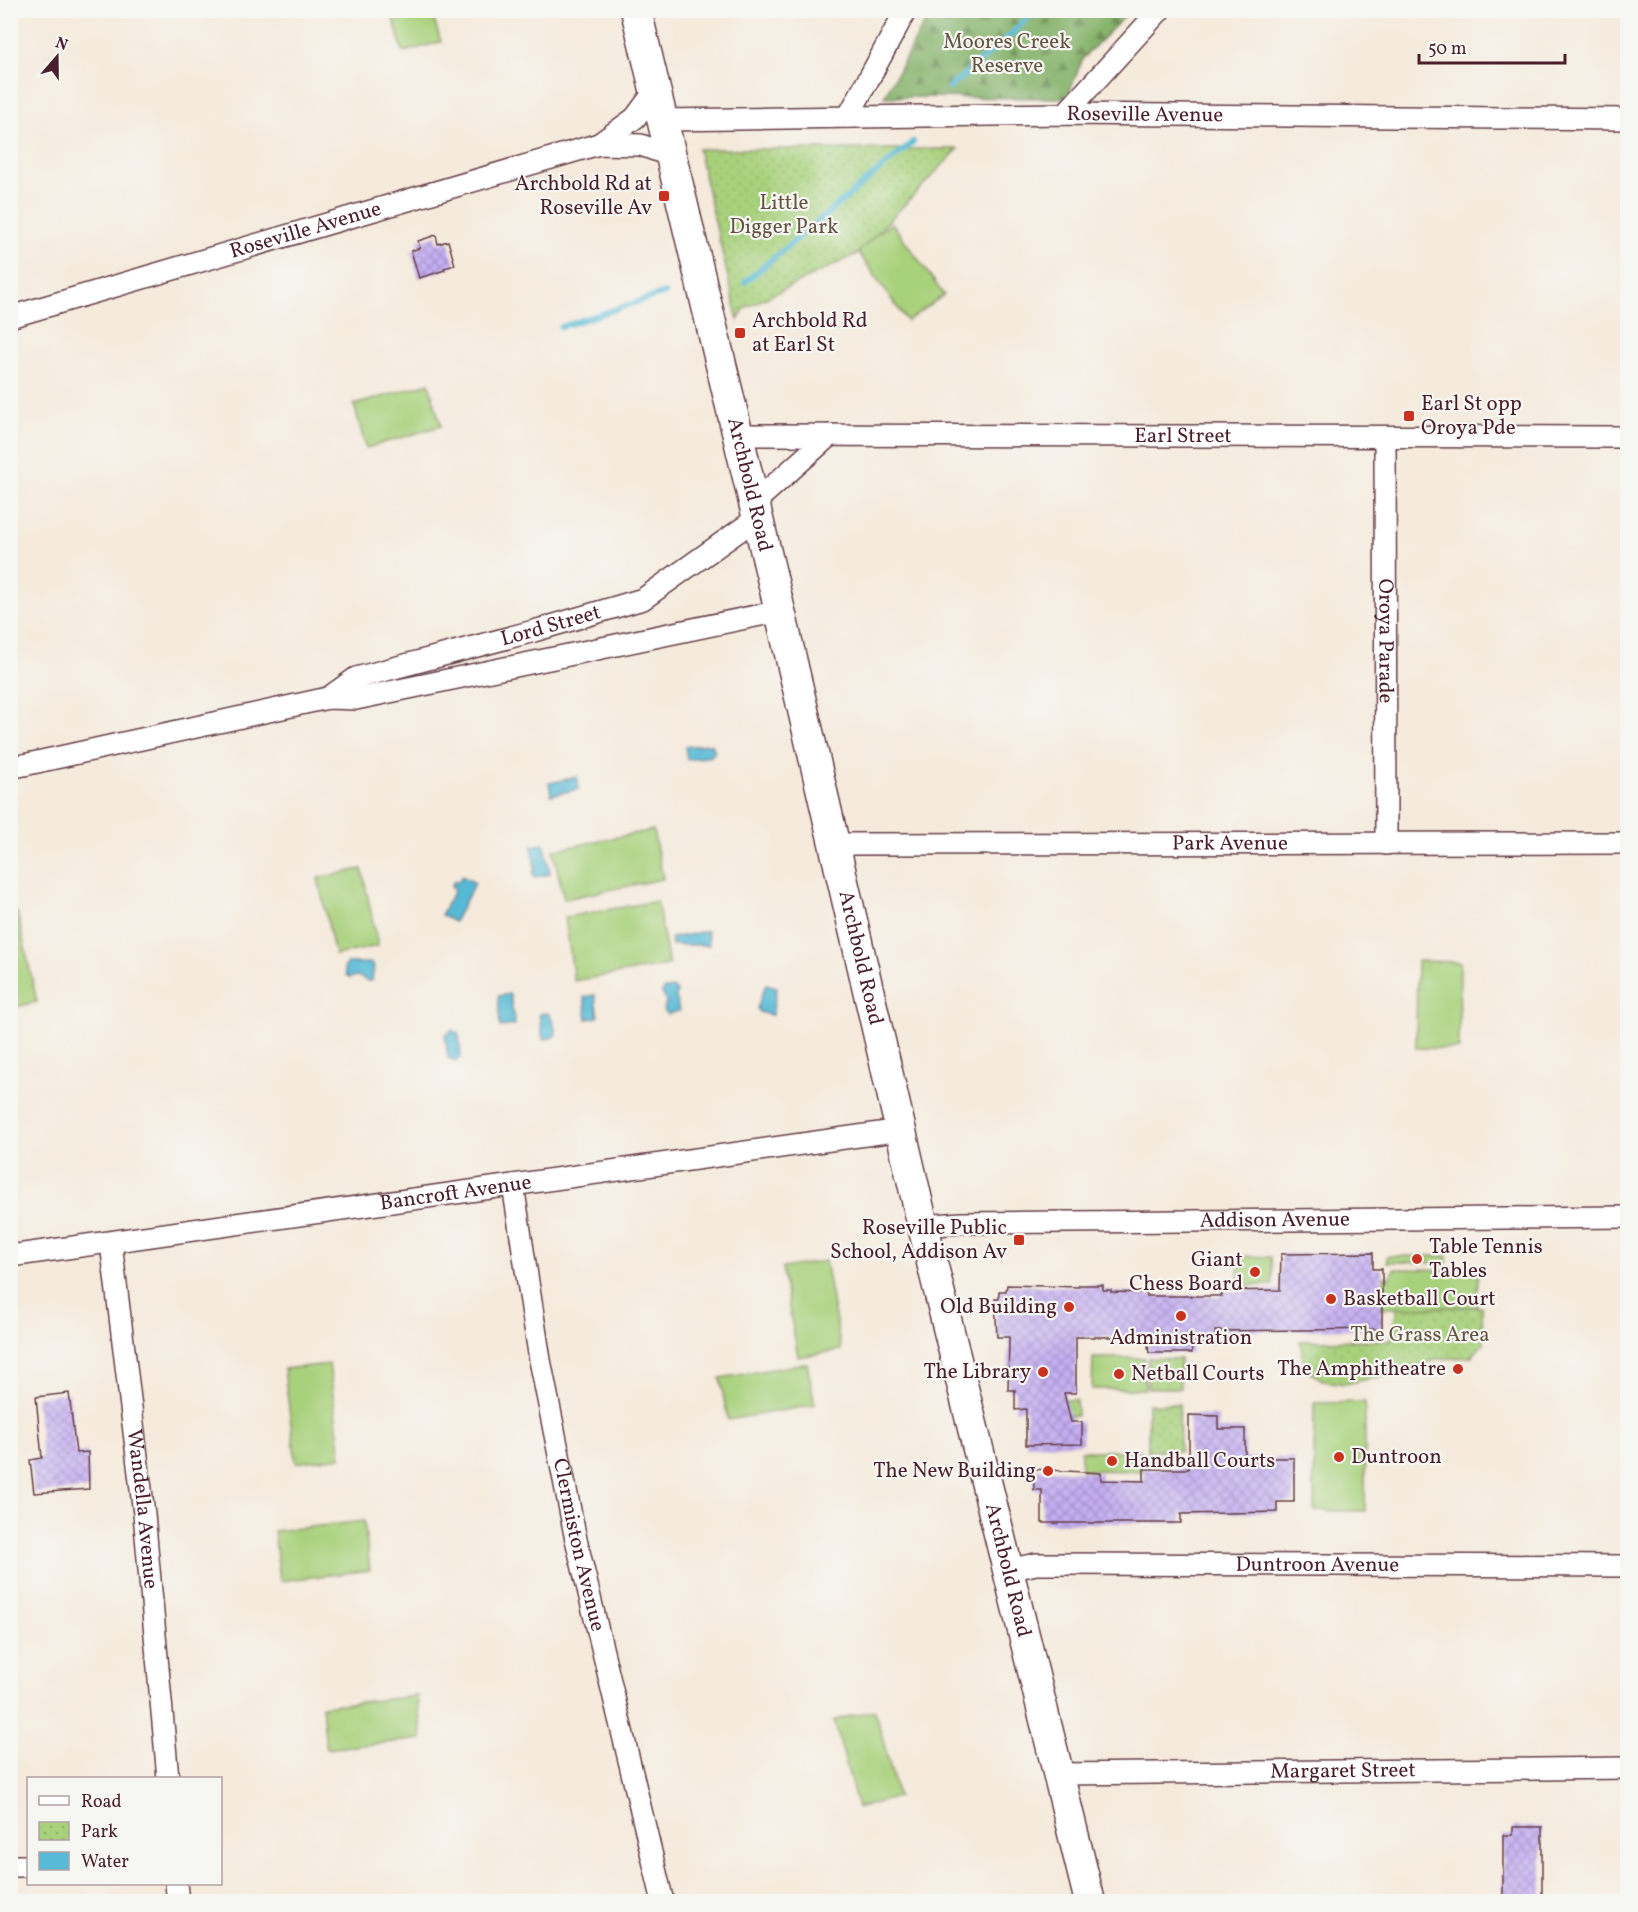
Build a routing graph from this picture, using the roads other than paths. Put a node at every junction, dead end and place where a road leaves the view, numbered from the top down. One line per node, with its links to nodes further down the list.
1 (636, 10): 4 (main road, Archbold Road)
2 (906, 10): 6 (street)
3 (1160, 10): 5 (street)
4 (655, 92): 8 (main road, Archbold Road); 9 (street, Roseville Avenue)
5 (1065, 114): 6 (street, Roseville Avenue); 7 (street, Roseville Avenue)
6 (848, 117): 8 (street, Roseville Avenue)
7 (1628, 119)
8 (662, 120): 10 (main road, Archbold Road)
9 (599, 144): 10 (street, Roseville Avenue); 11 (street, Roseville Avenue)
10 (671, 156): 12 (main road, Archbold Road)
11 (10, 317)
12 (737, 435): 13 (street, Earl Street); 16 (main road, Archbold Road)
13 (830, 435): 15 (street, Earl Street); 16 (street, Lord Street)
14 (1628, 437): 15 (street, Earl Street)
15 (1385, 438): 22 (street, Oroya Parade)
16 (756, 511): 17 (main road, Archbold Road); 18 (street, Lord Street)
17 (780, 611): 18 (street, Lord Street); 21 (main road, Archbold Road)
18 (328, 698): 19 (street, Lord Street)
19 (10, 768)
20 (1628, 843): 22 (street, Park Avenue)
21 (834, 844): 22 (street, Park Avenue); 23 (main road, Archbold Road)
22 (1386, 844)
23 (901, 1130): 24 (street, Bancroft Avenue); 26 (main road, Archbold Road)
24 (513, 1185): 27 (street, Bancroft Avenue); 38 (street, Clermiston Avenue)
25 (1628, 1217): 26 (street, Addison Avenue)
26 (922, 1226): 30 (main road, Archbold Road)
27 (111, 1243): 28 (street, Bancroft Avenue); 33 (street, Wandella Avenue)
28 (10, 1256)
29 (1628, 1566): 30 (street, Duntroon Avenue)
30 (1008, 1570): 32 (main road, Archbold Road)
31 (1628, 1768): 32 (street, Margaret Street)
32 (1059, 1774): 39 (main road, Archbold Road)
33 (168, 1777)
34 (10, 1866): 35 (street)
35 (27, 1866)
36 (176, 1885): 37 (street)
37 (178, 1902)
38 (663, 1902)
39 (1090, 1902)

